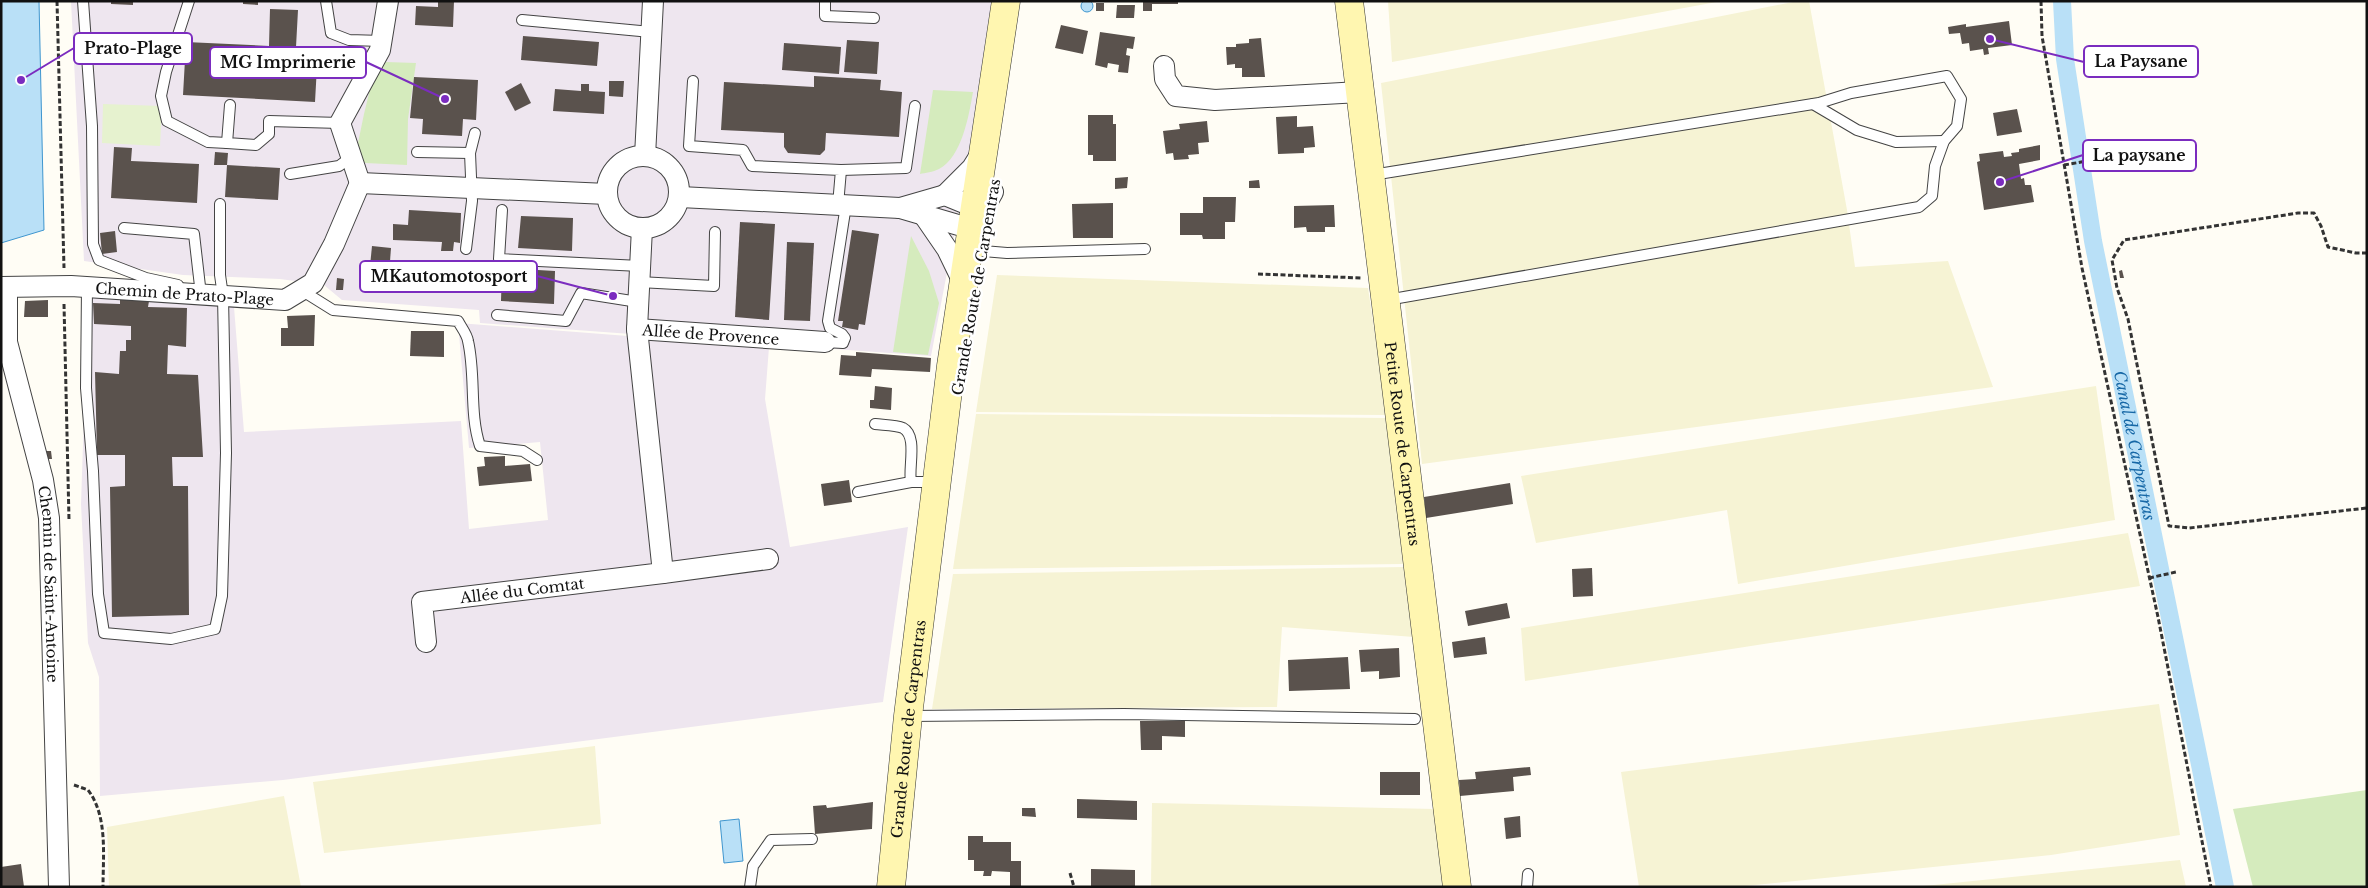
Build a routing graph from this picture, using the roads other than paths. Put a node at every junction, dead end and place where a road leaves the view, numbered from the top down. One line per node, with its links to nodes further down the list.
1 (83, 1): 54 (lane)
2 (189, 1): 23 (lane)
3 (326, 1): 13 (lane)
4 (388, 1): 13 (street)
5 (653, 1): 12 (street)
6 (825, 1): 10 (lane)
7 (1006, 1): 24 (main road, Grande Route de Carpentras)
8 (1020, 1): 41 (main road, Grande Route de Carpentras)
9 (1349, 1): 16 (main road, Petite Route de Carpentras)
10 (874, 18)
11 (522, 20): 12 (lane)
12 (651, 32): 27 (street)
13 (382, 41): 20 (street)
14 (1164, 66): 16 (street)
15 (693, 81): 29 (lane)
16 (1360, 92): 31 (main road, Petite Route de Carpentras)
17 (1813, 104): 22 (lane); 22 (lane); 31 (lane)
18 (230, 105): 23 (lane)
19 (916, 106): 29 (lane)
20 (340, 123): 23 (lane); 28 (street)
21 (475, 133): 26 (lane)
22 (1944, 141): 53 (lane)
23 (227, 143)
24 (983, 150): 35 (street); 41 (main road, Grande Route de Carpentras)
25 (417, 152): 26 (lane)
26 (470, 153): 33 (lane)
27 (645, 156): 34 (street); 36 (street)
28 (351, 157): 30 (lane); 32 (street)
29 (841, 170): 38 (lane)
30 (290, 174)
31 (1369, 176): 53 (main road, Petite Route de Carpentras)
32 (360, 183): 33 (street); 52 (street, Chemin de Prato-Plage)
33 (470, 188): 34 (street); 46 (lane)
34 (607, 194): 44 (street)
35 (945, 195): 39 (street); 41 (street)
36 (680, 198): 38 (street); 44 (street)
37 (220, 204): 55 (lane)
38 (842, 205): 39 (street); 58 (lane)
39 (900, 208): 42 (street)
40 (502, 210): 49 (lane)
41 (980, 210): 42 (street); 48 (main road, Grande Route de Carpentras); 48 (main road, Grande Route de Carpentras)
42 (926, 217): 48 (street)
43 (124, 228): 54 (lane)
44 (642, 228): 49 (street, Allée de Provence)
45 (715, 232): 49 (lane)
46 (466, 248)
47 (1145, 249): 48 (lane)
48 (975, 269): 61 (main road, Grande Route de Carpentras); 64 (main road, Grande Route de Carpentras)
49 (639, 283): 56 (lane); 57 (street, Allée de Provence)
50 (4, 287): 51 (street, Chemin de Prato-Plage); 71 (street, Chemin de Saint-Antoine)
51 (87, 287): 54 (street, Chemin de Prato-Plage); 55 (lane)
52 (301, 290): 55 (street, Chemin de Prato-Plage); 60 (lane)
53 (1383, 290): 74 (main road, Petite Route de Carpentras)
54 (195, 294): 55 (street, Chemin de Prato-Plage)
55 (223, 296)
56 (497, 315)
57 (637, 329): 58 (street, Allée de Provence); 65 (street)
58 (825, 342)
59 (875, 424): 61 (lane)
60 (537, 460)
61 (924, 482): 62 (lane); 64 (main road, Grande Route de Carpentras)
62 (858, 492)
63 (768, 560): 65 (street, Allée du Comtat)
64 (926, 572): 67 (main road, Grande Route de Carpentras)
65 (662, 573): 66 (street, Allée du Comtat)
66 (426, 642)
67 (908, 716): 68 (lane); 73 (main road, Grande Route de Carpentras)
68 (1415, 719)
69 (812, 839): 72 (lane)
70 (1528, 874): 75 (lane)
71 (59, 887)
72 (750, 887)
73 (891, 887)
74 (1457, 887)
75 (1527, 887)

